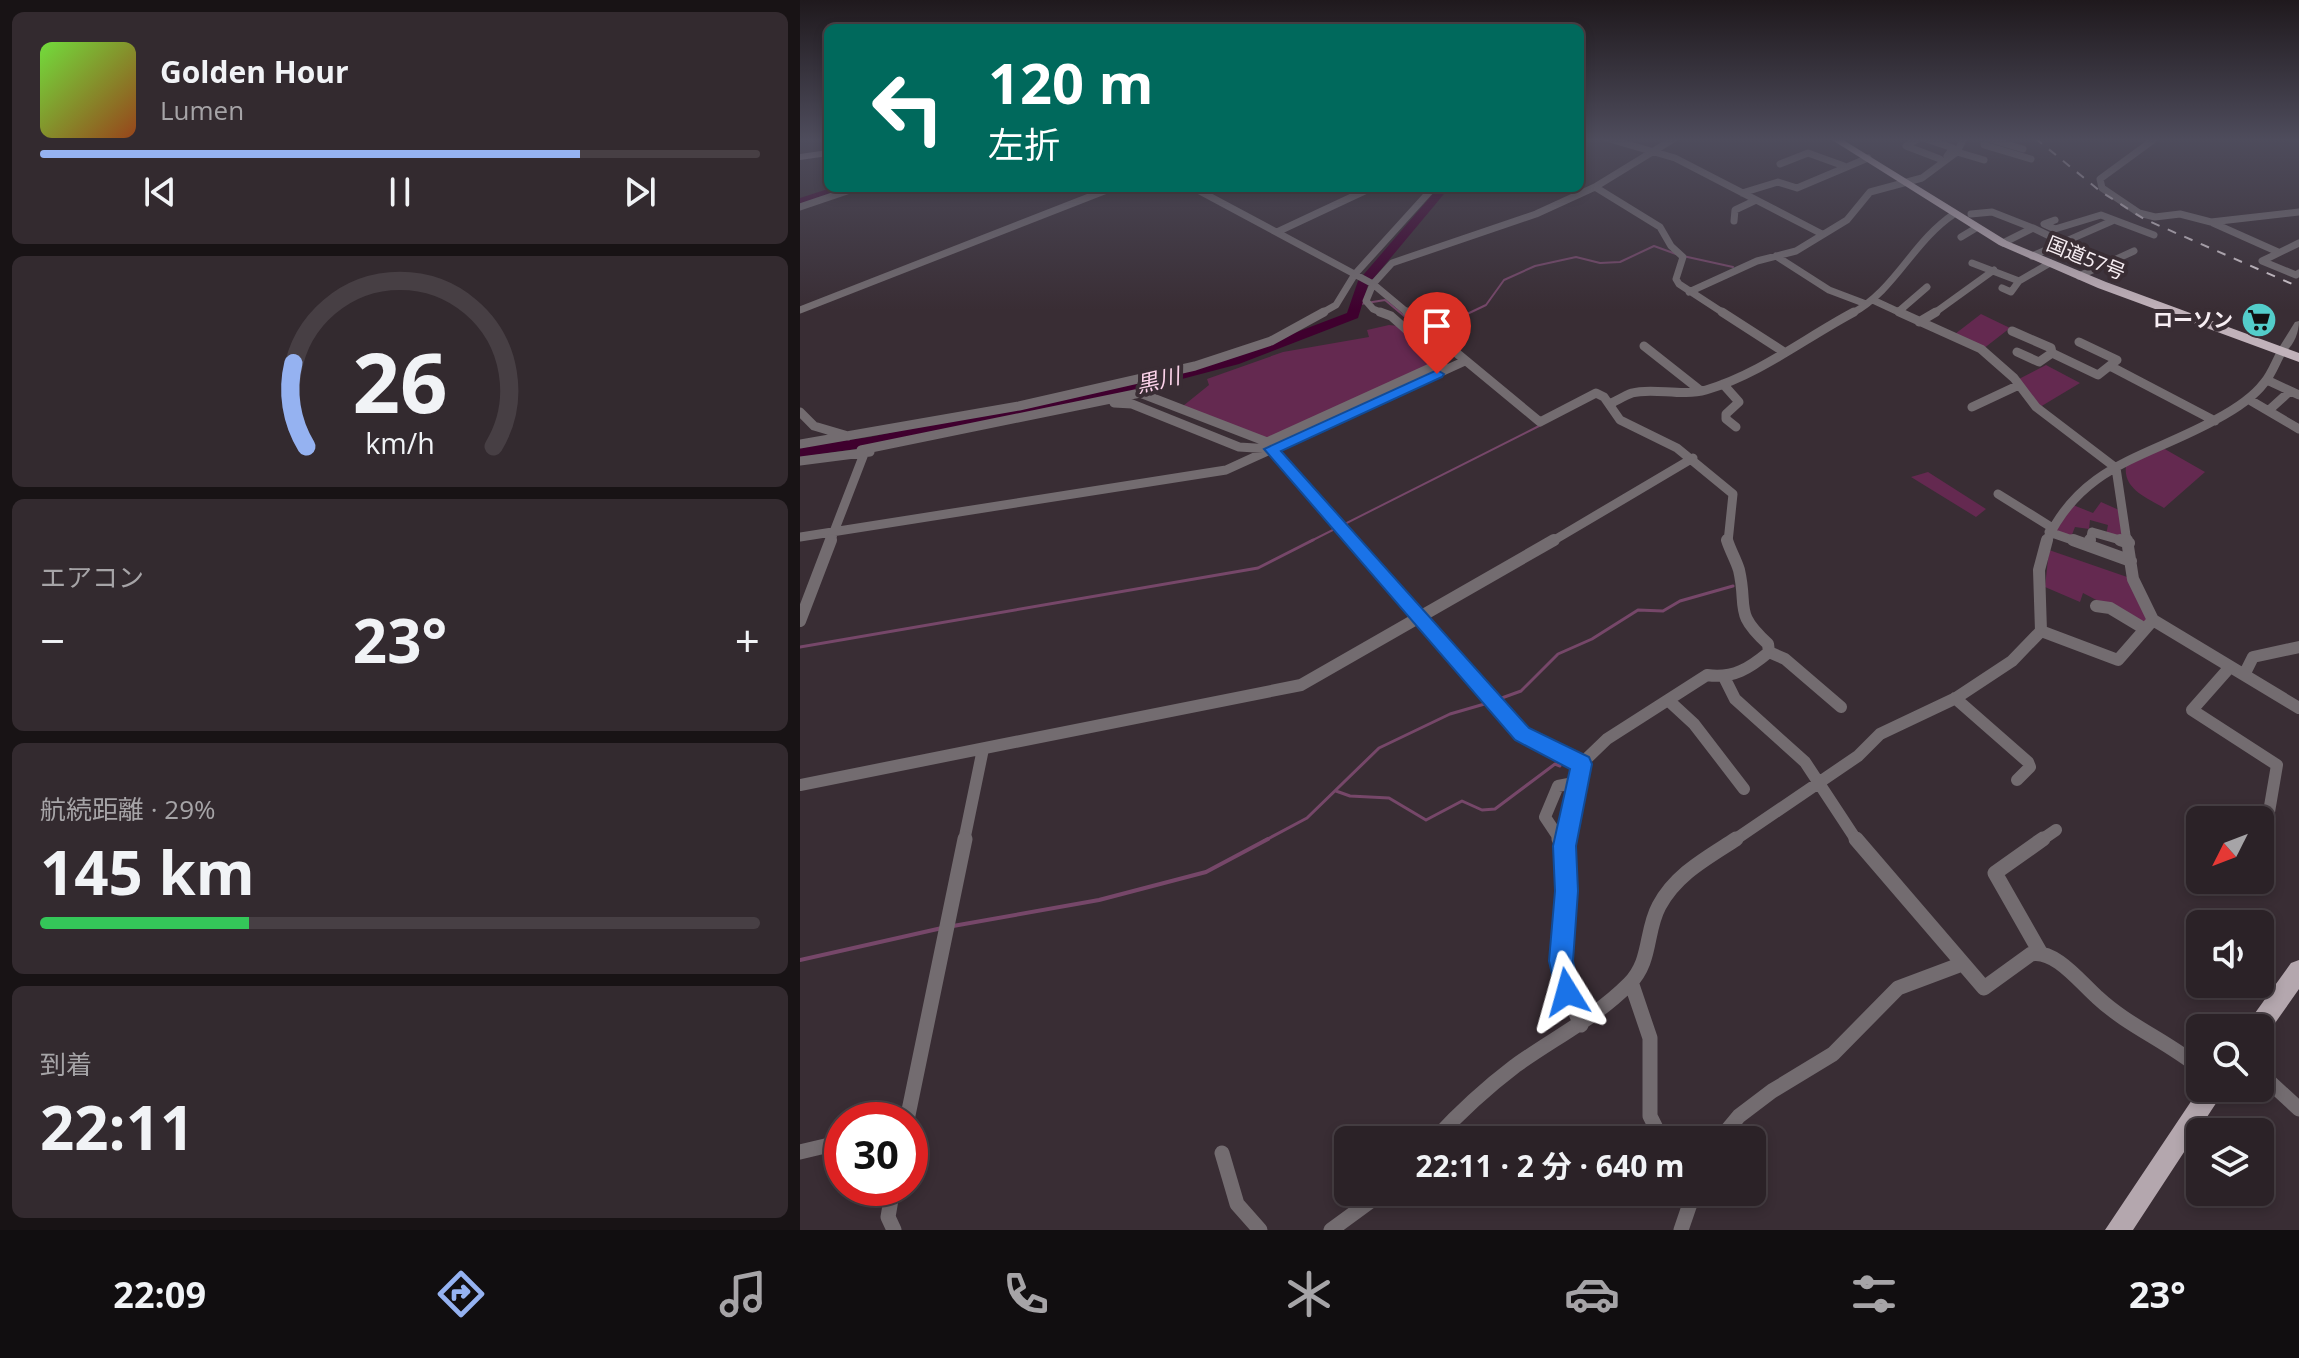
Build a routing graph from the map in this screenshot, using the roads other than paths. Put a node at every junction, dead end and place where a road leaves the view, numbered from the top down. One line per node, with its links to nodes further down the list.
1 (834, 195): 13 (street)
2 (1093, 195): 48 (street)
3 (1208, 195): 24 (street)
4 (1355, 195): 24 (street)
5 (1426, 195): 40 (street)
6 (1576, 195): 43 (street)
7 (1609, 195): 46 (street)
8 (1746, 195): 12 (street)
9 (1868, 195): 25 (street)
10 (1925, 195): 15 (highway, 国道57号)
11 (2117, 195): 20 (street)
12 (1754, 201): 18 (street); 25 (street)
13 (800, 207)
14 (2299, 212): 20 (street)
15 (1954, 214): 22 (highway, 国道57号); 47 (street)
16 (1971, 214): 23 (street)
17 (2055, 220): 21 (street)
18 (1734, 221)
19 (2112, 221): 21 (street); 26 (street); 27 (street)
20 (2211, 222): 33 (street)
21 (2063, 227): 27 (street)
22 (1976, 228): 28 (street); 29 (highway, 国道57号)
23 (2033, 228): 29 (street); 30 (street)
24 (1277, 232): 40 (street)
25 (1822, 234): 34 (street)
26 (2154, 235)
27 (2079, 236): 30 (street)
28 (1961, 237)
29 (2003, 243): 35 (highway, 国道57号)
30 (2064, 243): 35 (street)
31 (2298, 244): 33 (street)
32 (2134, 251): 41 (street)
33 (2278, 252): 39 (street)
34 (1776, 256): 46 (street); 47 (street)
35 (2032, 256): 37 (highway, 国道57号)
36 (1972, 263): 38 (street)
37 (2050, 263): 41 (highway, 国道57号); 42 (street)
38 (1994, 270): 42 (street); 50 (street)
39 (2299, 273)
40 (1355, 274): 43 (street); 75 (street)
41 (2079, 276): 55 (highway, 国道57号)
42 (2019, 281): 45 (street)
43 (1373, 284): 60 (street); 78 (street)
44 (1927, 287): 49 (street)
45 (2002, 288)
46 (1689, 292): 56 (street)
47 (1871, 303): 49 (street); 56 (street)
48 (800, 310)
49 (1898, 312): 50 (street)
50 (1919, 322): 64 (street)
51 (2299, 324): 55 (street)
52 (2012, 331): 58 (street)
53 (2079, 342): 61 (street)
54 (1644, 346): 65 (street)
55 (2282, 351): 59 (highway, 国道57号); 62 (street)
56 (1784, 352): 63 (street)
57 (2017, 352): 58 (street)
58 (2052, 353): 61 (street)
59 (2299, 358)
60 (1465, 361): 68 (street); 77 (street)
61 (2110, 366): 72 (street)
62 (2269, 381): 66 (street); 67 (street)
63 (1723, 384): 65 (street); 73 (street)
64 (2019, 385): 69 (street); 81 (street)
65 (1701, 391): 68 (street)
66 (2294, 393): 70 (street)
67 (2248, 399): 70 (street); 72 (street)
68 (1609, 404): 79 (street)
69 (1972, 407)
70 (2268, 411): 74 (street)
71 (800, 412): 75 (street)
72 (2215, 421): 81 (street)
73 (1736, 427)
74 (2299, 428)
75 (852, 437): 76 (street); 78 (street)
76 (800, 444)
77 (1271, 449): 78 (street); 84 (street); 90 (street)
78 (863, 452): 80 (street); 84 (street)
79 (1693, 458): 90 (street); 95 (street)
80 (800, 461)
81 (2116, 468): 83 (street); 86 (street)
82 (1998, 494): 83 (street)
83 (2050, 530): 87 (street); 93 (street)
84 (836, 531): 85 (street); 91 (street)
85 (800, 537)
86 (2129, 543): 87 (street); 88 (street)
87 (2089, 546): 88 (street)
88 (2131, 561): 92 (street)
89 (2096, 606): 92 (street)
90 (1422, 619): 103 (street); 104 (street)
91 (800, 621)
92 (2149, 624): 93 (street); 96 (street)
93 (2041, 631): 99 (street)
94 (2299, 647): 97 (street)
95 (1769, 652): 98 (street); 101 (street)
96 (2230, 667): 97 (street); 110 (street)
97 (2244, 675): 102 (street)
98 (1725, 679): 100 (street); 108 (street)
99 (1955, 698): 105 (street); 108 (street)
100 (1668, 700): 104 (street); 109 (street)
101 (1841, 707)
102 (2299, 708)
103 (983, 749): 107 (street); 121 (street)
104 (1581, 764): 106 (street)
105 (2017, 780)
106 (1579, 782): 112 (street); 112 (street)
107 (800, 785)
108 (1818, 785): 114 (street); 116 (street)
109 (1744, 789)
110 (2270, 806)
111 (2056, 830): 113 (street)
112 (1564, 846): 118 (street)
113 (2040, 952): 114 (street); 119 (street)
114 (1962, 964): 126 (street)
115 (2299, 971): 117 (main road)
116 (1631, 982): 118 (street); 125 (street)
117 (2268, 1014)
118 (1581, 1025): 124 (street)
119 (2186, 1057)
120 (2274, 1086): 123 (street)
121 (911, 1102)
122 (2205, 1102): 137 (main road)
123 (2299, 1109)
124 (1447, 1126)
125 (1655, 1126)
126 (1731, 1126)
127 (824, 1146): 128 (street)
128 (800, 1152)
129 (1222, 1153): 134 (street)
130 (890, 1206): 133 (street)
131 (1364, 1206): 135 (street)
132 (1689, 1206): 136 (street)
133 (894, 1230)
134 (1260, 1230)
135 (1331, 1230)
136 (1681, 1230)
137 (2118, 1230)

